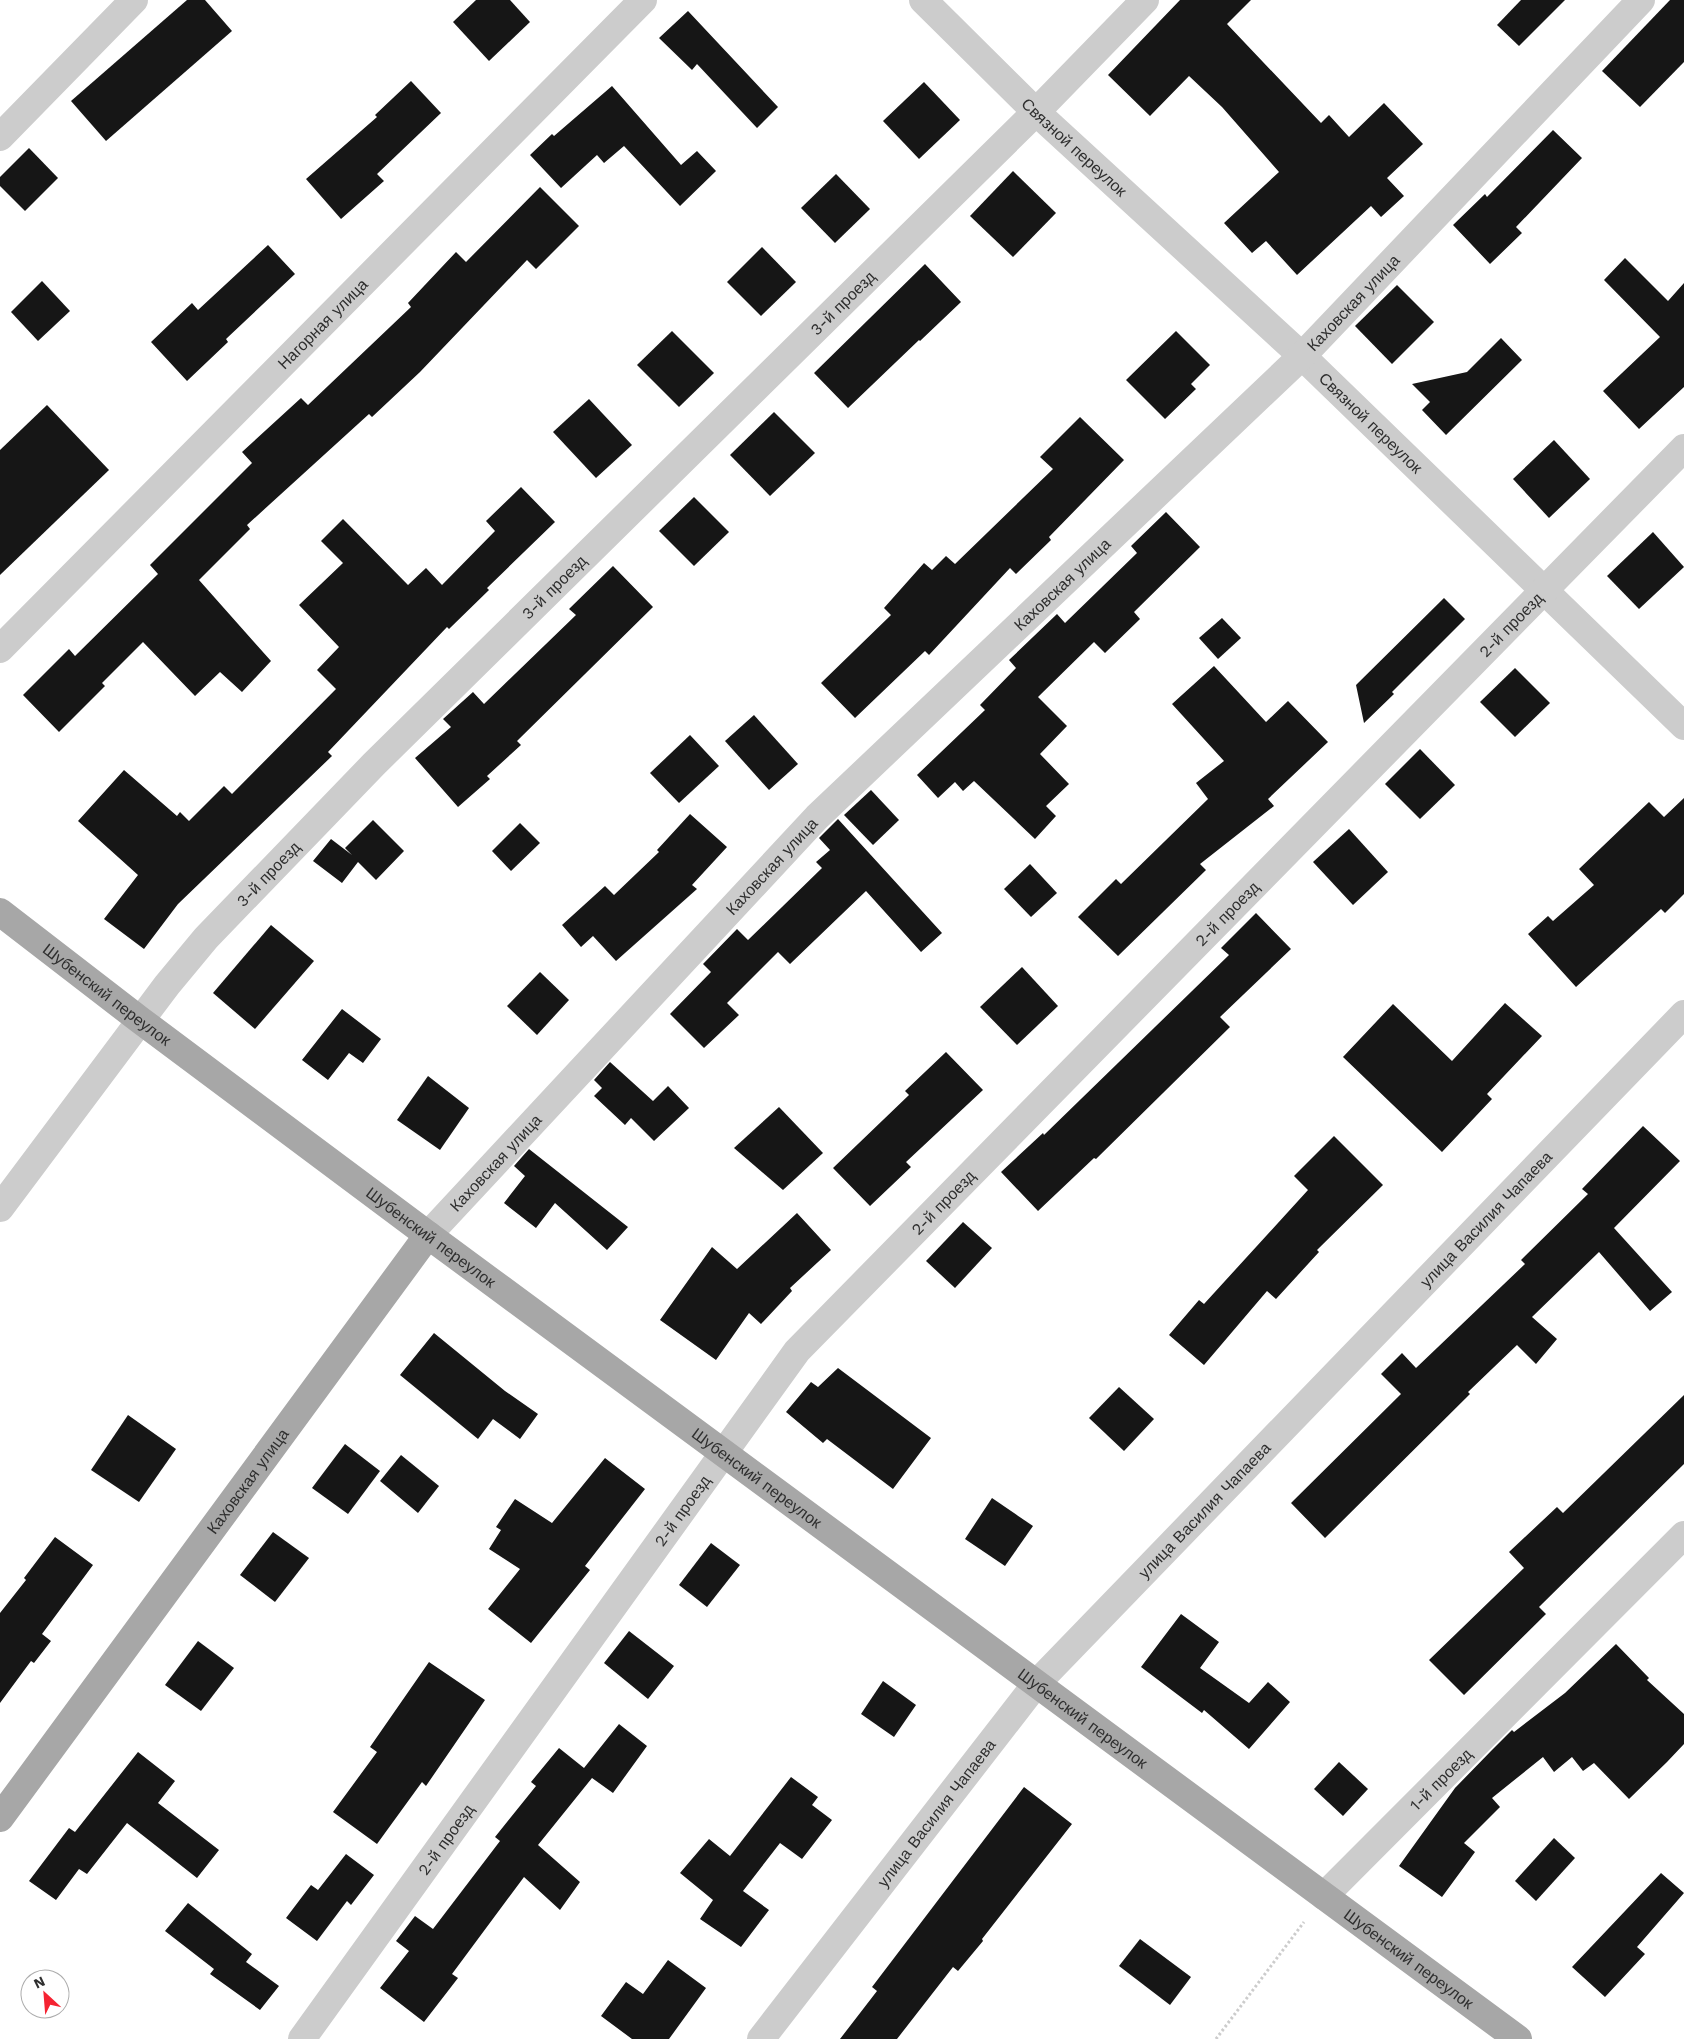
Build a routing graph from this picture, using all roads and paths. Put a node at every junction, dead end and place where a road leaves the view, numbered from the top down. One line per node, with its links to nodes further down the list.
1 (134, 0): 7 (street)
2 (643, 0): 11 (street, Нагорная улица)
3 (923, 0): 6 (street, Связной переулок)
4 (1145, 0): 6 (street, 3-й проезд)
5 (1641, 0): 8 (street, Каховская улица)
6 (1036, 112): 8 (street, Связной переулок); 15 (street, 3-й проезд)
7 (0, 137)
8 (1302, 356): 10 (street, Связной переулок); 17 (street, Каховская улица)
9 (1684, 448): 10 (street, 2-й проезд)
10 (1545, 591): 12 (street, Связной переулок); 18 (street, 2-й проезд)
11 (0, 649)
12 (1684, 726)
13 (0, 912): 15 (main road, Шубенский переулок)
14 (1684, 1014): 20 (street, улица Василия Чапаева)
15 (140, 1020): 16 (street, 3-й проезд); 17 (main road, Шубенский переулок)
16 (0, 1208)
17 (428, 1234): 18 (main road, Шубенский переулок); 21 (main road, Каховская улица)
18 (724, 1453): 20 (main road, Шубенский переулок); 23 (street, 2-й проезд)
19 (1684, 1536): 22 (street, 1-й проезд)
20 (1036, 1684): 22 (main road, Шубенский переулок); 24 (street, улица Василия Чапаева)
21 (0, 1818)
22 (1324, 1896): 25 (path); 26 (main road, Шубенский переулок)
23 (302, 2039)
24 (761, 2039)
25 (1216, 2039)
26 (1518, 2039)

